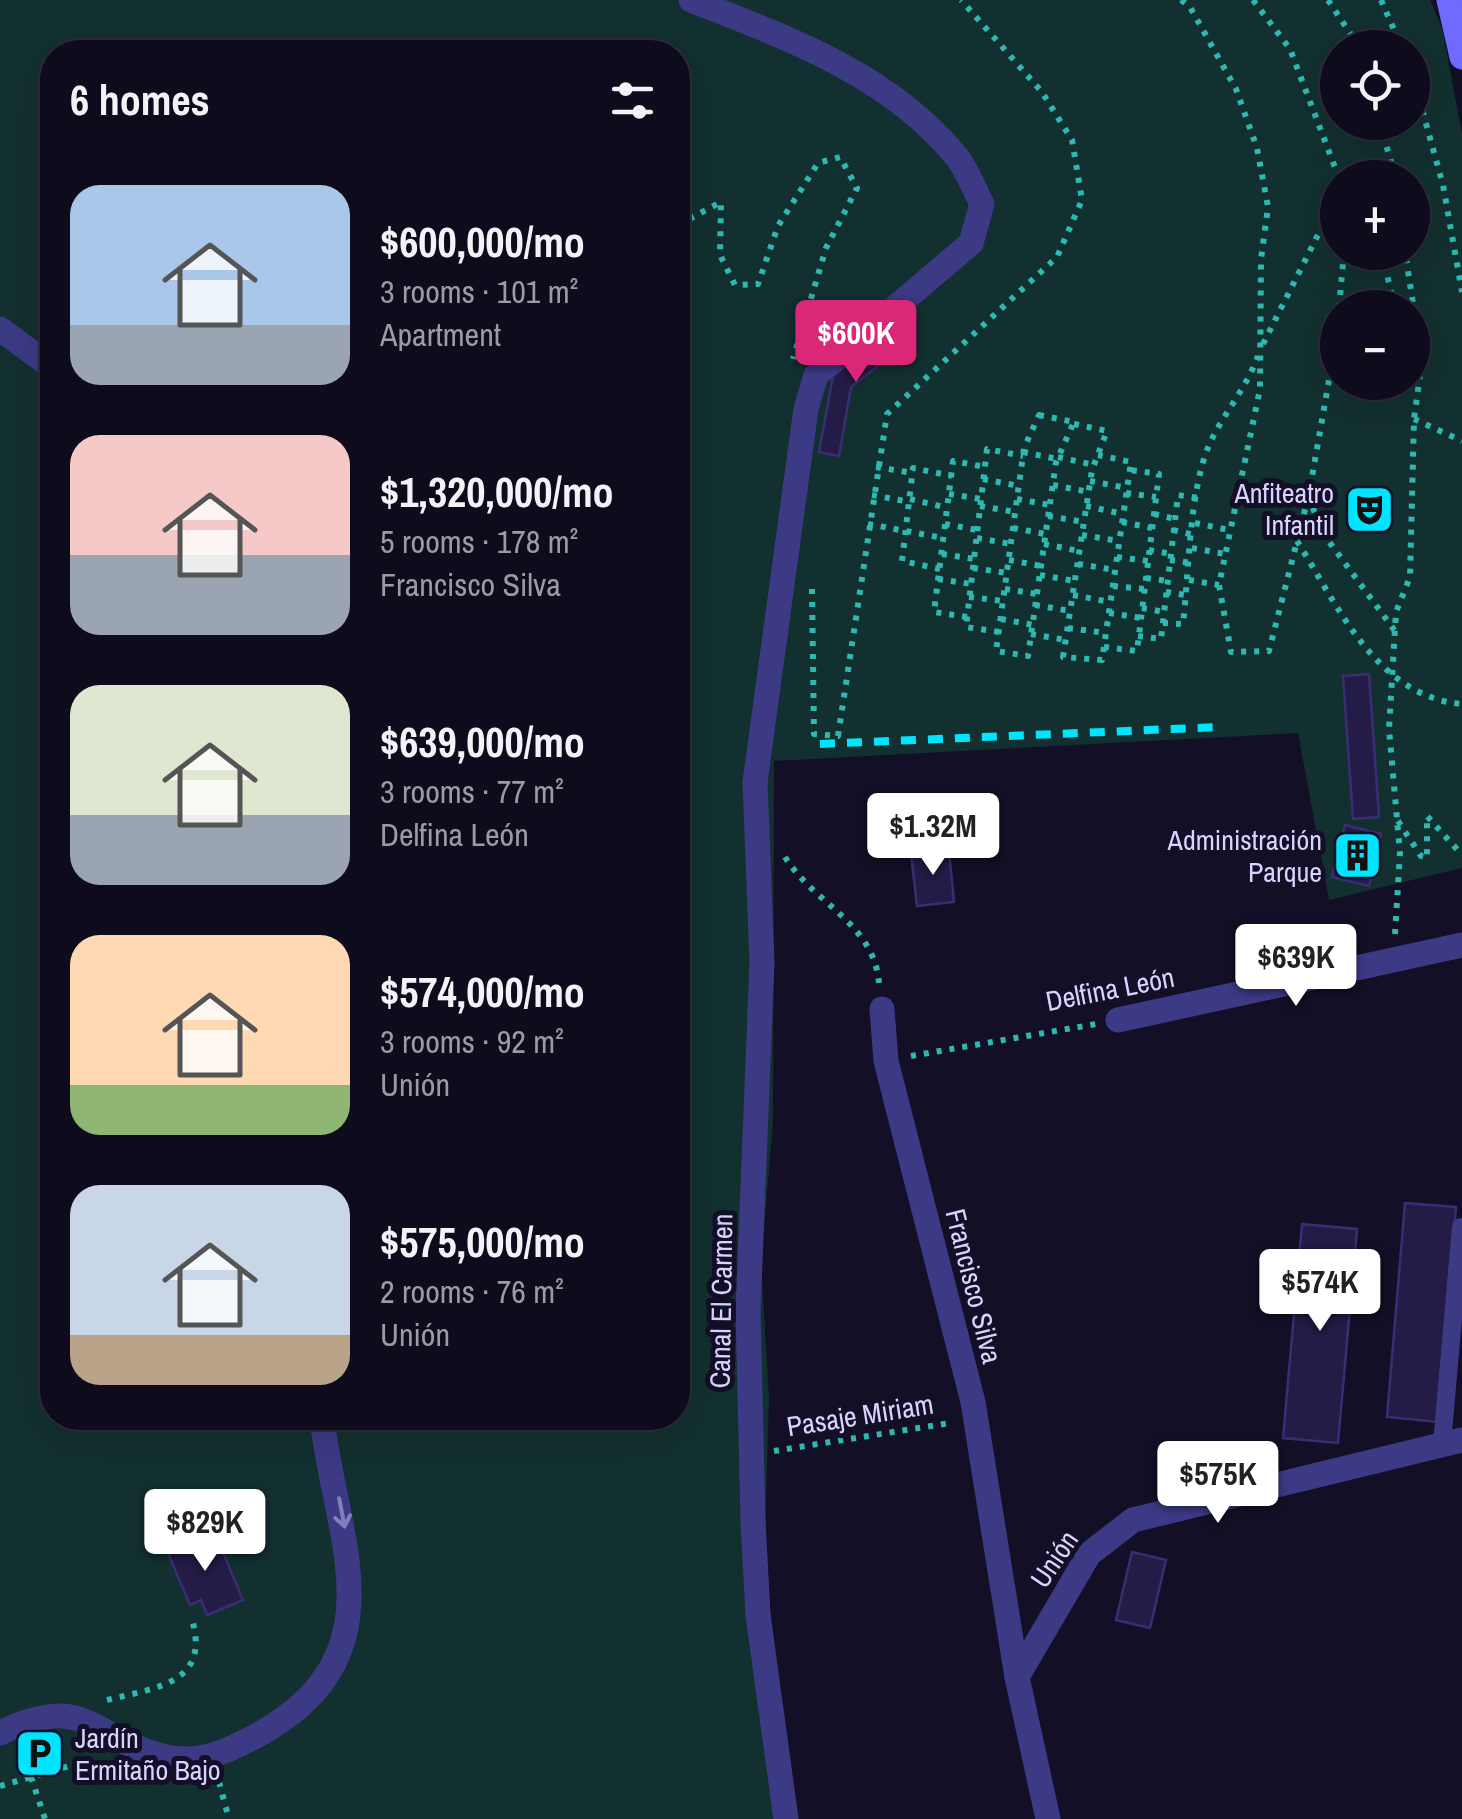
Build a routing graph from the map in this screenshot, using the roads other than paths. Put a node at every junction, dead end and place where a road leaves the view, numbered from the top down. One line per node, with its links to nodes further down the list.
1 (691, 0): 14 (street, Canal El Carmen)
2 (1449, 0): 3 (main road)
3 (1462, 56)
4 (0, 329): 5 (street)
5 (40, 358)
6 (1462, 945): 8 (street, Delfina León)
7 (882, 1009): 12 (street, Francisco Silva)
8 (1118, 1020)
9 (1461, 1227): 11 (lane)
10 (324, 1430): 13 (street, one-way to 13)
11 (1452, 1442): 12 (street, Unión)
12 (1017, 1677): 15 (street, Francisco Silva)
13 (0, 1733)
14 (786, 1819)
15 (1048, 1819)

